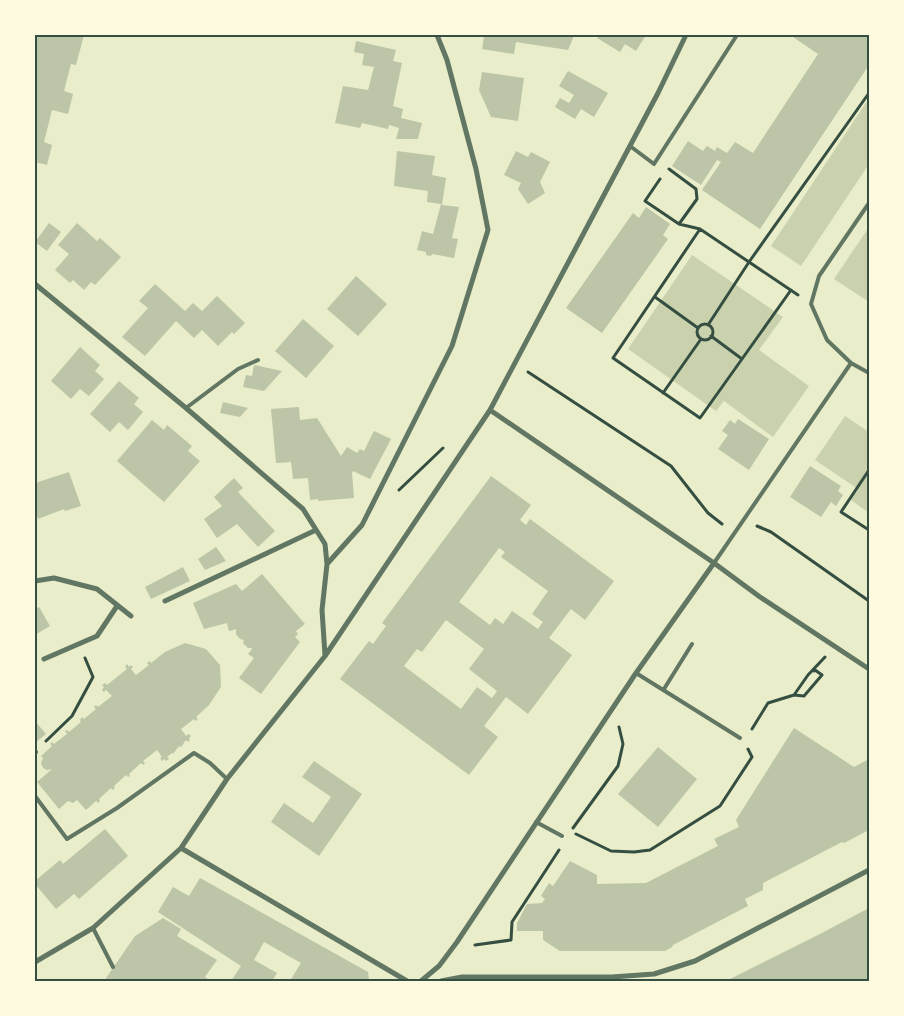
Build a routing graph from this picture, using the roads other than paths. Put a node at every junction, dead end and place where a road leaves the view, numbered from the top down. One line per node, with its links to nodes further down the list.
1 (437, 35): 14 (street)
2 (686, 35): 4 (street)
3 (736, 35): 4 (lane)
4 (630, 146): 11 (street)
5 (869, 203): 8 (lane)
6 (35, 284): 10 (street)
7 (258, 360): 10 (lane)
8 (851, 363): 9 (lane); 13 (lane)
9 (869, 372)
10 (186, 408): 12 (street)
11 (490, 410): 13 (street); 20 (street)
12 (316, 530): 14 (street); 16 (street)
13 (714, 563): 22 (street); 23 (street)
14 (327, 564): 20 (street)
15 (35, 581): 17 (street)
16 (165, 601)
17 (117, 606): 18 (street); 21 (street)
18 (131, 616)
19 (692, 644): 24 (lane)
20 (325, 656): 26 (street)
21 (44, 659)
22 (869, 669)
23 (636, 673): 24 (lane); 28 (street)
24 (664, 690): 25 (lane)
25 (740, 738)
26 (227, 779): 27 (lane); 30 (street)
27 (35, 796)
28 (536, 822): 29 (lane); 36 (street)
29 (562, 836)
30 (181, 848): 32 (street); 35 (street)
31 (869, 870): 37 (street)
32 (93, 928): 33 (street); 34 (lane)
33 (35, 962)
34 (113, 967)
35 (407, 981)
36 (421, 981)
37 (441, 981)

